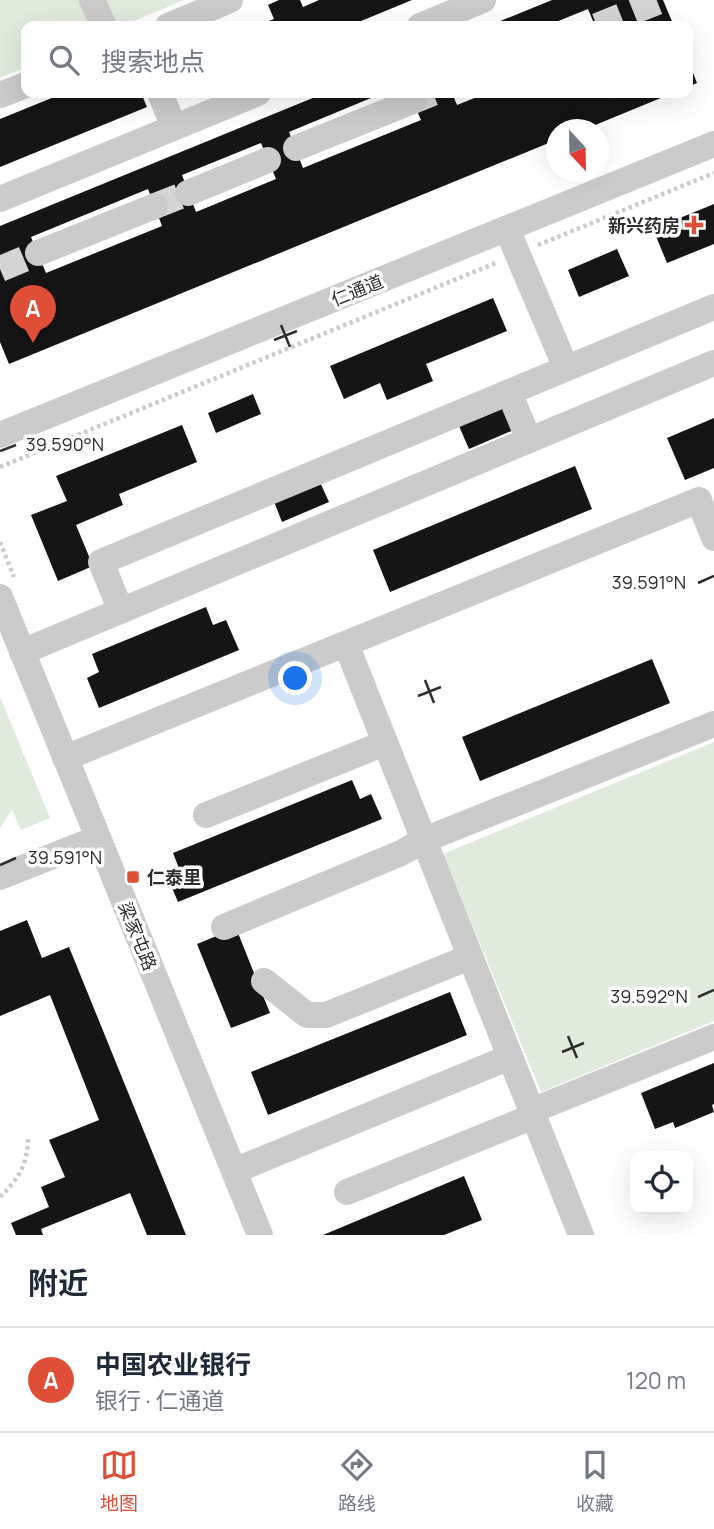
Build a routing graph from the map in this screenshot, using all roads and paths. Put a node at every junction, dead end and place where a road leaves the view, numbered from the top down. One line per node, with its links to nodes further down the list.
1 (92, 0): 5 (street)
2 (230, 0): 6 (street)
3 (483, 0): 4 (street)
4 (445, 7): 7 (street)
5 (102, 21)
6 (180, 21)
7 (427, 21)
8 (21, 87): 9 (street)
9 (0, 95)
10 (162, 98): 13 (street)
11 (246, 98): 13 (street)
12 (413, 101): 15 (street)
13 (174, 127): 19 (street)
14 (714, 144): 21 (street, 仁通道)
15 (296, 148)
16 (268, 160): 18 (street)
17 (714, 173): 23 (path)
18 (188, 193)
19 (0, 199)
20 (155, 206): 22 (street)
21 (507, 229): 23 (street); 28 (street, 仁通道)
22 (38, 253)
23 (517, 253): 26 (street); 30 (path)
24 (714, 307): 26 (street)
25 (714, 363): 29 (street)
26 (566, 368): 27 (street)
27 (509, 392): 29 (street); 33 (street)
28 (0, 436)
29 (529, 440): 33 (street)
30 (0, 467)
31 (714, 538): 34 (street)
32 (0, 597): 35 (street, 梁家屯路)
33 (121, 611): 35 (street)
34 (346, 644): 37 (street); 38 (street)
35 (22, 652): 38 (street, 梁家屯路)
36 (714, 724): 41 (street)
37 (385, 743): 39 (street); 41 (street)
38 (65, 758): 40 (street, 梁家屯路)
39 (206, 815)
40 (98, 838): 42 (street); 50 (street, 梁家屯路)
41 (424, 840): 43 (street); 44 (street)
42 (0, 877)
43 (224, 927)
44 (470, 957): 45 (street); 47 (street)
45 (264, 981)
46 (714, 1037): 48 (street)
47 (510, 1056): 48 (street); 50 (street)
48 (532, 1114): 51 (street); 54 (street)
49 (28, 1139): 52 (path)
50 (234, 1171): 53 (street, 梁家屯路)
51 (347, 1192)
52 (0, 1197)
53 (260, 1235)
54 (581, 1235)

